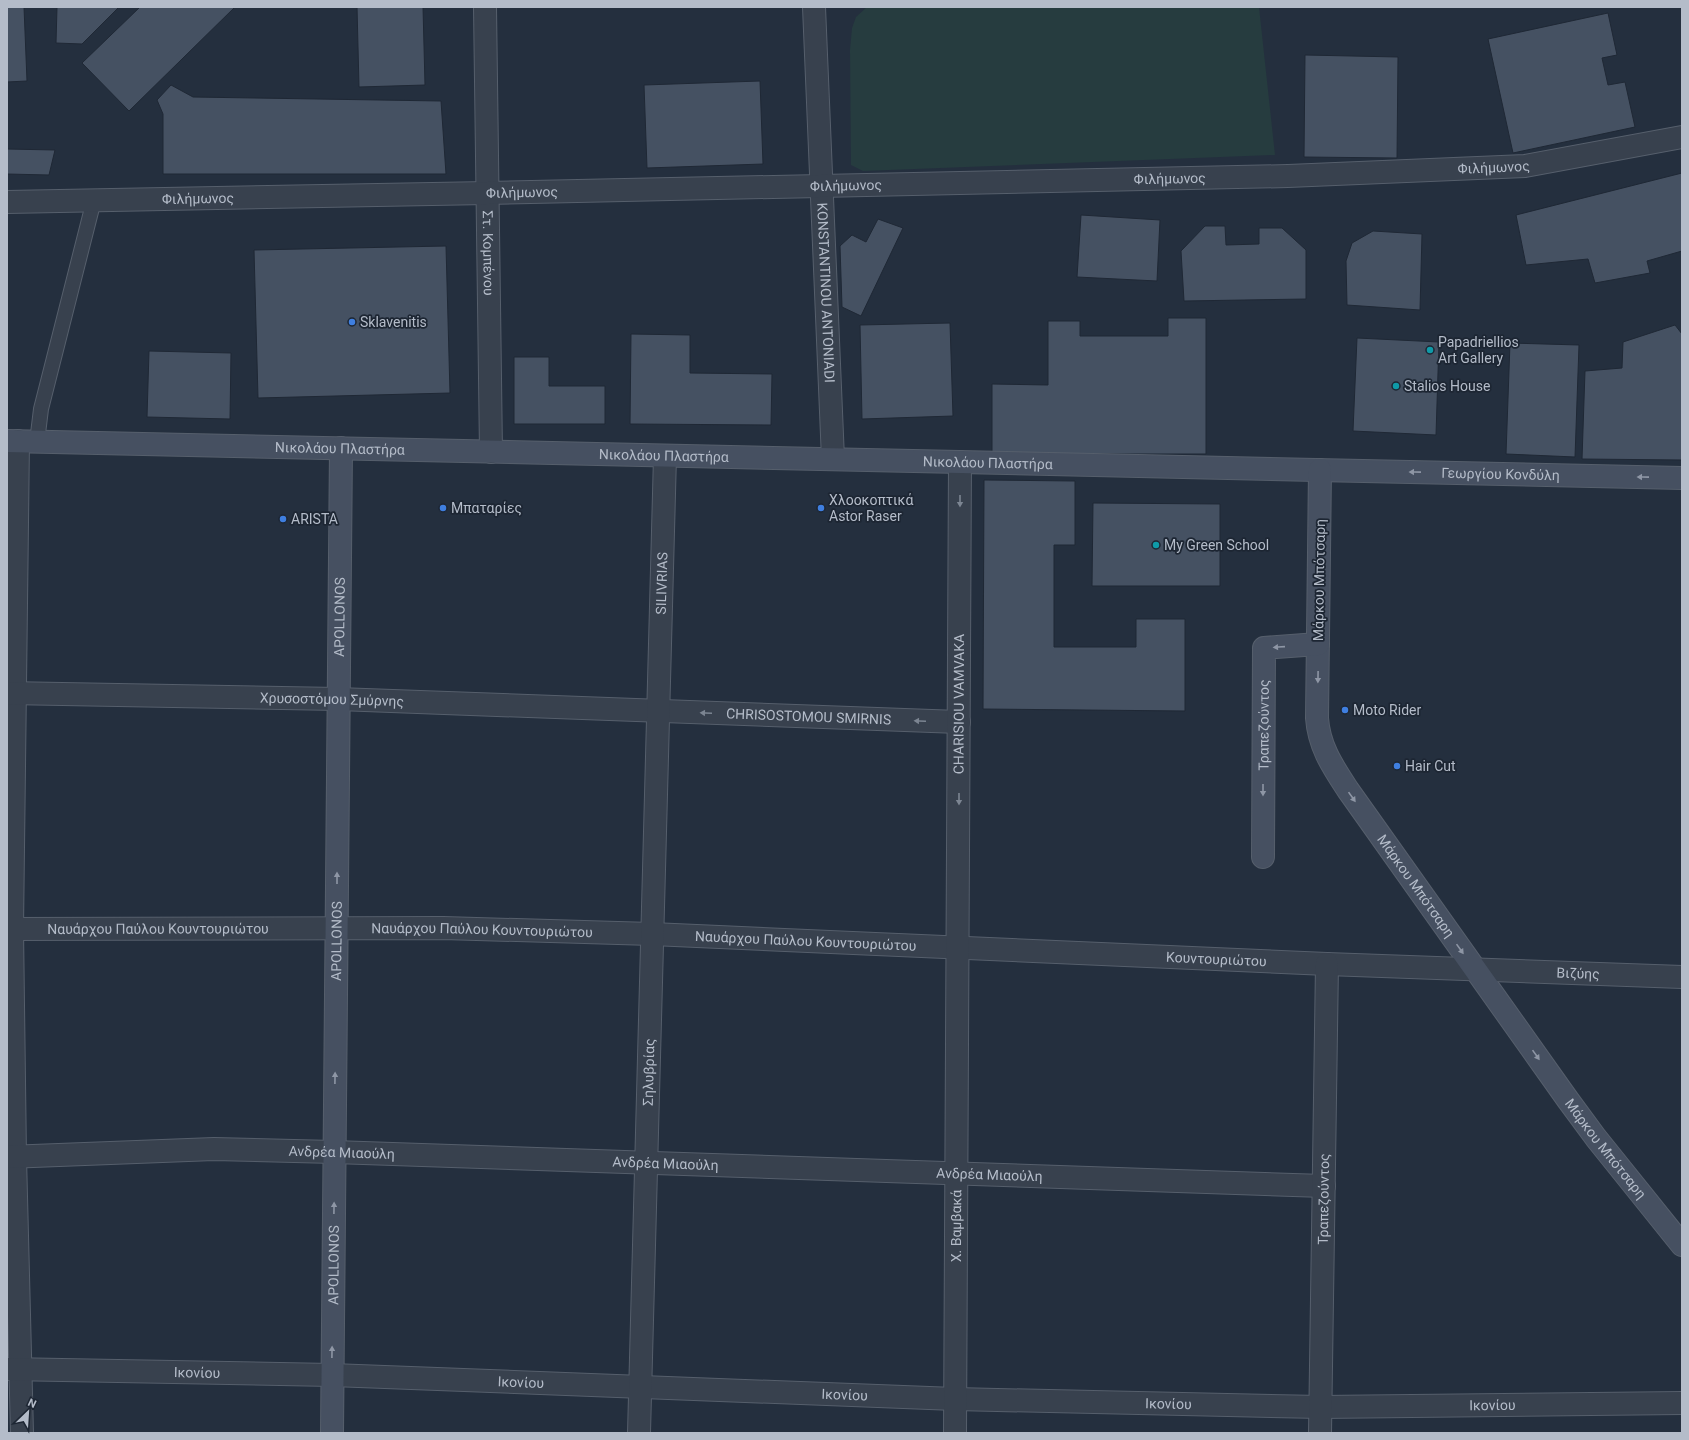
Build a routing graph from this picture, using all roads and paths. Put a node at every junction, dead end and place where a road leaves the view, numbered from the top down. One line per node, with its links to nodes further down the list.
1 (485, 7): 5 (street, Στ. Κομπένου)
2 (814, 7): 4 (street, KONSTANTINOU ANTONIADI)
3 (1682, 137): 4 (street, Φιλήμωνος)
4 (822, 186): 5 (street, Φιλήμωνος); 12 (street, KONSTANTINOU ANTONIADI)
5 (487, 193): 6 (street, Φιλήμωνος); 10 (street, Στ. Κομπένου)
6 (94, 200): 7 (street, Φιλήμωνος); 8 (lane)
7 (7, 202)
8 (21, 442): 9 (main road, Νικολάου Πλαστήρα); 17 (street)
9 (340, 448): 10 (main road, Νικολάου Πλαστήρα); 18 (main road, APOLLONOS)
10 (491, 452): 11 (main road, Νικολάου Πλαστήρα)
11 (665, 456): 12 (main road, Νικολάου Πλαστήρα); 19 (street, SILIVRIAS)
12 (833, 459): 13 (main road, Νικολάου Πλαστήρα)
13 (960, 462): 14 (main road, Νικολάου Πλαστήρα); 20 (street, CHARISIOU VAMVAKA, one-way to 20)
14 (1320, 470): 15 (main road, Γεωργίου Κονδύλη, one-way to 14); 16 (main road, Μάρκου Μπότσαρη)
15 (1682, 478)
16 (1318, 644): 21 (main road, Τραπεζούντος, one-way to 21); 27 (main road, Μάρκου Μπότσαρη, one-way to 27)
17 (10, 693): 18 (street, Χρυσοστόμου Σμύρνης); 23 (street)
18 (338, 698): 19 (street, Χρυσοστόμου Σμύρνης); 22 (main road, APOLLONOS, one-way to 18)
19 (658, 711): 20 (street, CHRISOSTOMOU SMIRNIS, one-way to 19); 24 (street, Σηλυβρίας)
20 (959, 722): 25 (street, CHARISIOU VAMVAKA, one-way to 25)
21 (1263, 857)
22 (336, 927): 23 (street, Ναυάρχου Παύλου Κουντουριώτου); 24 (street, Ναυάρχου Παύλου Κουντουριώτου); 29 (main road, APOLLONOS, one-way to 22)
23 (9, 929): 30 (street)
24 (652, 934): 25 (street, Ναυάρχου Παύλου Κουντουριώτου); 31 (street, Σηλυβρίας)
25 (958, 947): 26 (street, Κουντουριώτου); 32 (street, Χ. Βαμβακά)
26 (1327, 964): 27 (street, Κουντουριώτου); 33 (street, Τραπεζούντος)
27 (1475, 969): 28 (street, Βιζύης); 34 (main road, Μάρκου Μπότσαρη, one-way to 34)
28 (1682, 977)
29 (334, 1152): 30 (street, Ανδρέα Μιαούλη); 31 (street, Ανδρέα Μιαούλη); 36 (main road, APOLLONOS, one-way to 29)
30 (11, 1157): 35 (street)
31 (646, 1162): 32 (street, Ανδρέα Μιαούλη); 37 (street, Σηλυβρίας)
32 (956, 1173): 33 (street, Ανδρέα Μιαούλη); 38 (street, Χ. Βαμβακά)
33 (1324, 1186): 40 (street, Τραπεζούντος)
34 (1682, 1244)
35 (14, 1369): 36 (street, Ικονίου); 41 (street)
36 (332, 1375): 37 (street, Ικονίου); 42 (main road, APOLLONOS)
37 (641, 1386): 38 (street, Ικονίου); 43 (street, Σηλυβρίας)
38 (955, 1399): 40 (street, Ικονίου); 44 (street, Χ. Βαμβακά)
39 (1682, 1403): 40 (street, Ικονίου)
40 (1321, 1407): 45 (street, Τραπεζούντος)
41 (22, 1433)
42 (332, 1433)
43 (639, 1433)
44 (955, 1433)
45 (1320, 1433)

